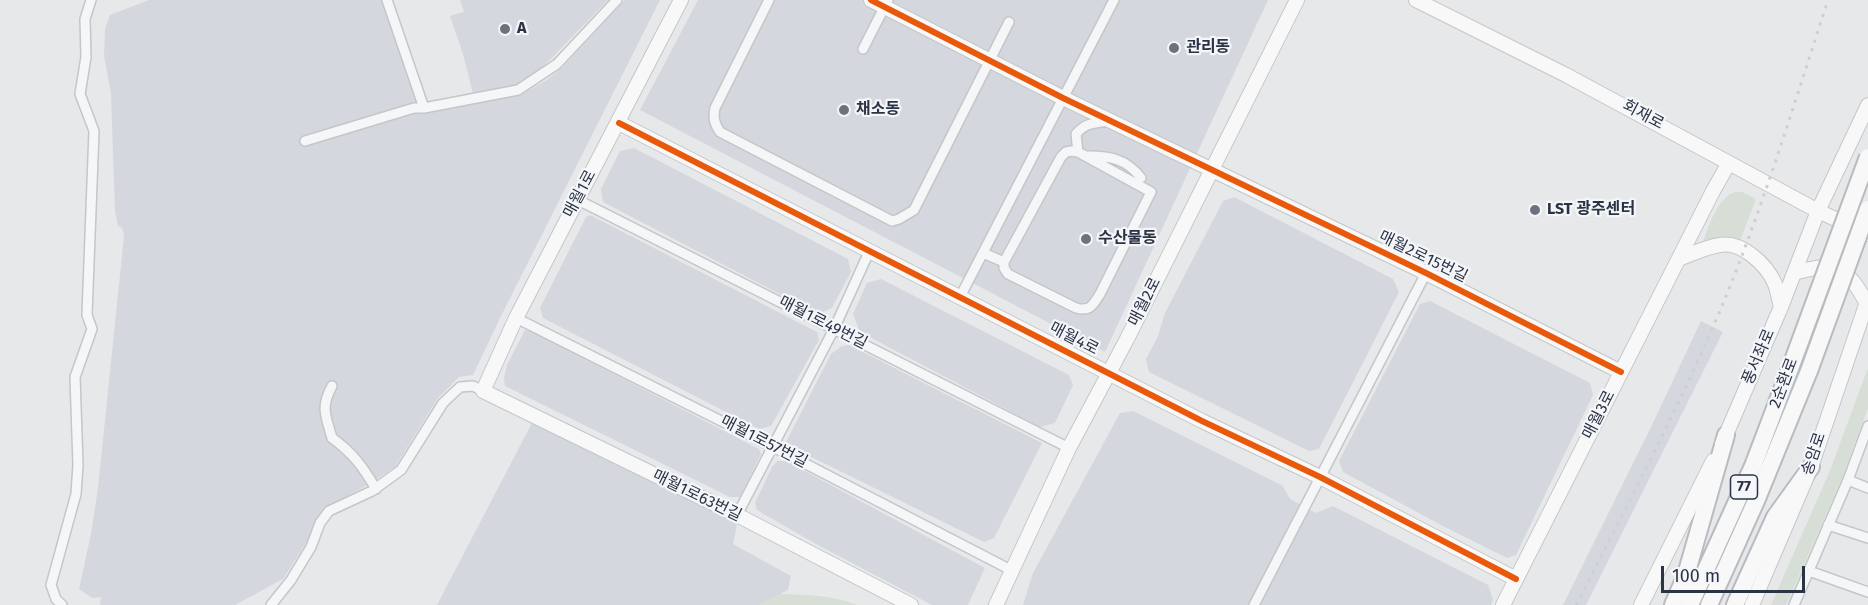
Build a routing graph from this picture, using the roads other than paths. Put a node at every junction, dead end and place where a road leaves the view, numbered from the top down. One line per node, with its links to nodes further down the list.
1 (91, 0): 60 (street)
2 (387, 0): 16 (street)
3 (617, 0): 16 (street)
4 (681, 0): 18 (street, 매월1로)
5 (769, 0): 13 (street)
6 (871, 0): 10 (street, 매월2로15번길)
7 (1114, 0): 14 (street)
8 (1297, 0): 23 (street, 매월2로)
9 (1416, 0): 22 (street, 회재로)
10 (887, 4): 12 (street); 13 (street, 매월2로15번길)
11 (1009, 22): 13 (street)
12 (863, 49)
13 (989, 61): 14 (street, 매월2로15번길)
14 (1063, 98): 17 (street, 매월2로15번길); 30 (street)
15 (1868, 105): 27 (street, 풍서좌로)
16 (424, 108): 19 (street)
17 (1112, 120): 20 (street); 23 (street, 매월2로15번길)
18 (619, 123): 25 (street, 매월1로); 29 (street, 매월4로)
19 (304, 141)
20 (1082, 154): 24 (street); 32 (street); 32 (street)
21 (1868, 157): 68 (highway, 2순환로 / 77, bridge)
22 (1729, 163): 27 (street, 회재로); 31 (street, 매월3로)
23 (1213, 168): 33 (street, 매월2로15번길); 40 (street, 매월2로)
24 (1141, 178)
25 (576, 199): 38 (street, 매월1로); 39 (street, 매월1로49번길)
26 (1868, 209): 69 (highway, 2순환로 / 77, bridge)
27 (1818, 211): 28 (street, 회재로); 34 (street, 풍서좌로)
28 (1868, 234)
29 (869, 252): 35 (street, 매월4로); 39 (street)
30 (983, 253): 32 (street); 35 (street)
31 (1679, 259): 36 (street); 41 (street, 매월3로)
32 (1004, 262)
33 (1426, 273): 41 (street, 매월2로15번길); 49 (street)
34 (1794, 273): 36 (street, 풍서좌로); 37 (street)
35 (960, 297): 40 (street, 매월4로)
36 (1781, 308): 45 (street, 풍서좌로)
37 (1865, 312): 48 (street, 송암로)
38 (516, 318): 43 (street, 매월1로); 46 (street, 매월1로57번길)
39 (834, 329): 46 (street); 47 (street, 매월1로49번길)
40 (1108, 372): 47 (street, 매월2로); 49 (street, 매월4로)
41 (1621, 372): 58 (street, 매월3로)
42 (332, 386): 52 (street)
43 (483, 391): 52 (street); 53 (street, 매월1로63번길)
44 (1867, 431): 50 (street)
45 (1726, 435): 66 (street, 풍서좌로); 67 (highway)
46 (773, 447): 53 (street); 56 (street, 매월1로57번길)
47 (1069, 448): 56 (street, 매월2로)
48 (1811, 467): 70 (highway); 71 (street, 송암로)
49 (1320, 477): 58 (street, 매월4로); 64 (street)
50 (1848, 480): 51 (street); 54 (street)
51 (1868, 488)
52 (376, 489): 61 (street)
53 (737, 515): 62 (street, 매월1로63번길)
54 (1828, 525): 55 (street); 57 (street)
55 (1868, 538)
56 (1011, 570): 63 (street, 매월2로)
57 (1809, 572): 59 (street); 72 (street)
58 (1516, 579): 65 (street, 매월3로)
59 (1868, 592)
60 (62, 605)
61 (271, 605)
62 (910, 605)
63 (996, 605)
64 (1254, 605)
65 (1503, 605)
66 (1641, 605)
67 (1673, 605)
68 (1690, 605)
69 (1709, 605)
70 (1735, 605)
71 (1752, 605)
72 (1794, 605)

